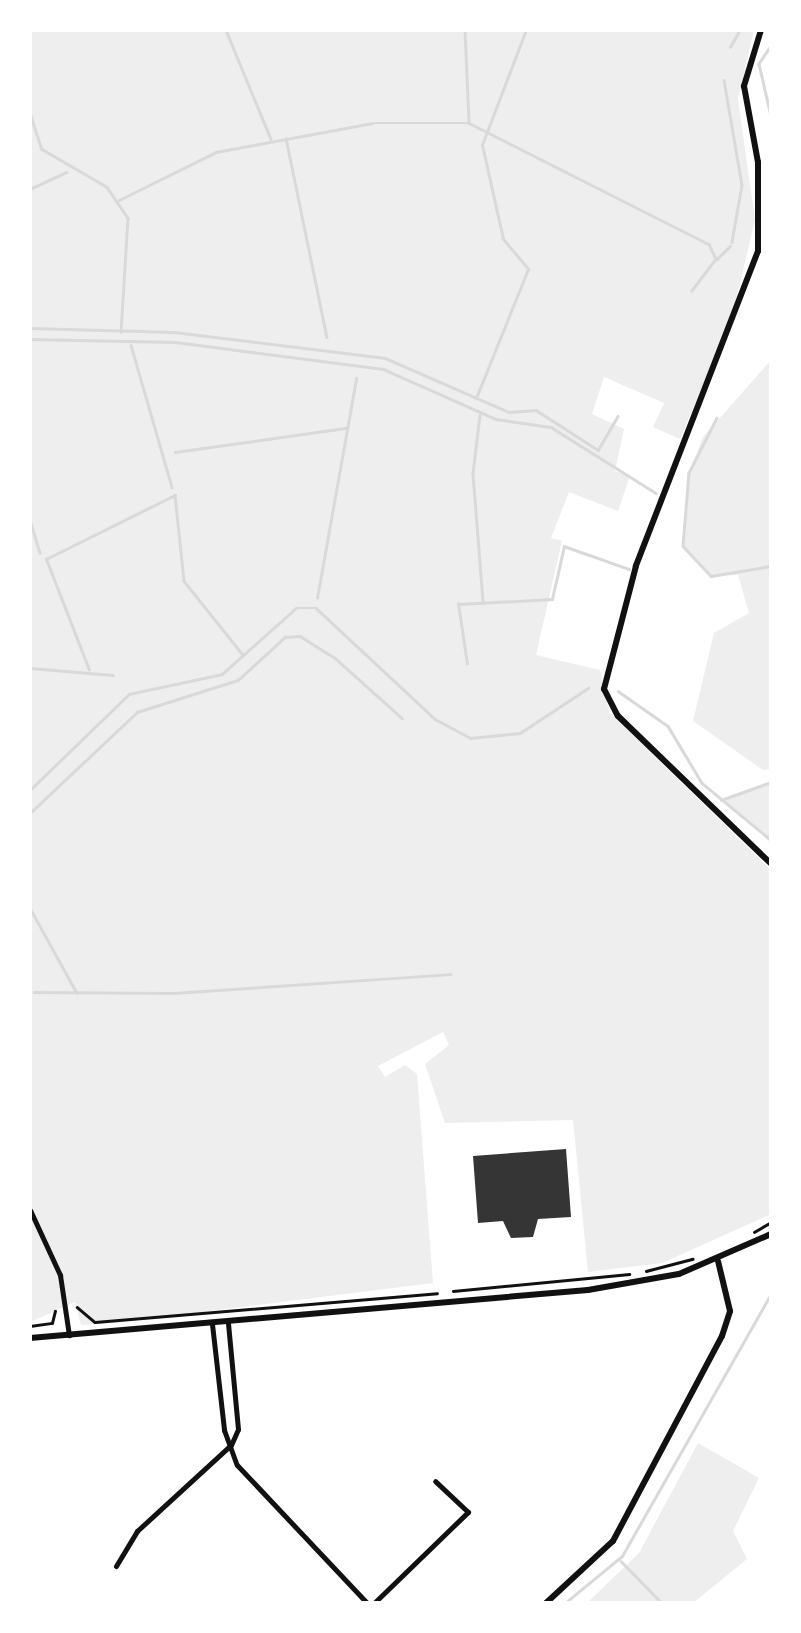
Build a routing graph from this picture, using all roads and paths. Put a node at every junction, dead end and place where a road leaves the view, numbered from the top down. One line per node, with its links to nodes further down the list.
1 (762, 30): 2 (street)
2 (771, 864)
3 (30, 1210): 14 (street)
4 (771, 1234): 6 (street)
5 (698, 1258): 7 (path)
6 (718, 1260): 11 (street); 20 (street)
7 (453, 1292)
8 (436, 1293): 9 (path)
9 (77, 1307)
10 (55, 1311): 13 (path)
11 (228, 1323): 12 (street); 16 (street)
12 (212, 1324): 14 (street); 16 (street)
13 (30, 1326)
14 (70, 1336): 15 (street)
15 (30, 1338)
16 (231, 1445): 18 (street); 19 (street)
17 (435, 1481): 19 (street)
18 (116, 1566)
19 (370, 1603)
20 (546, 1603)

